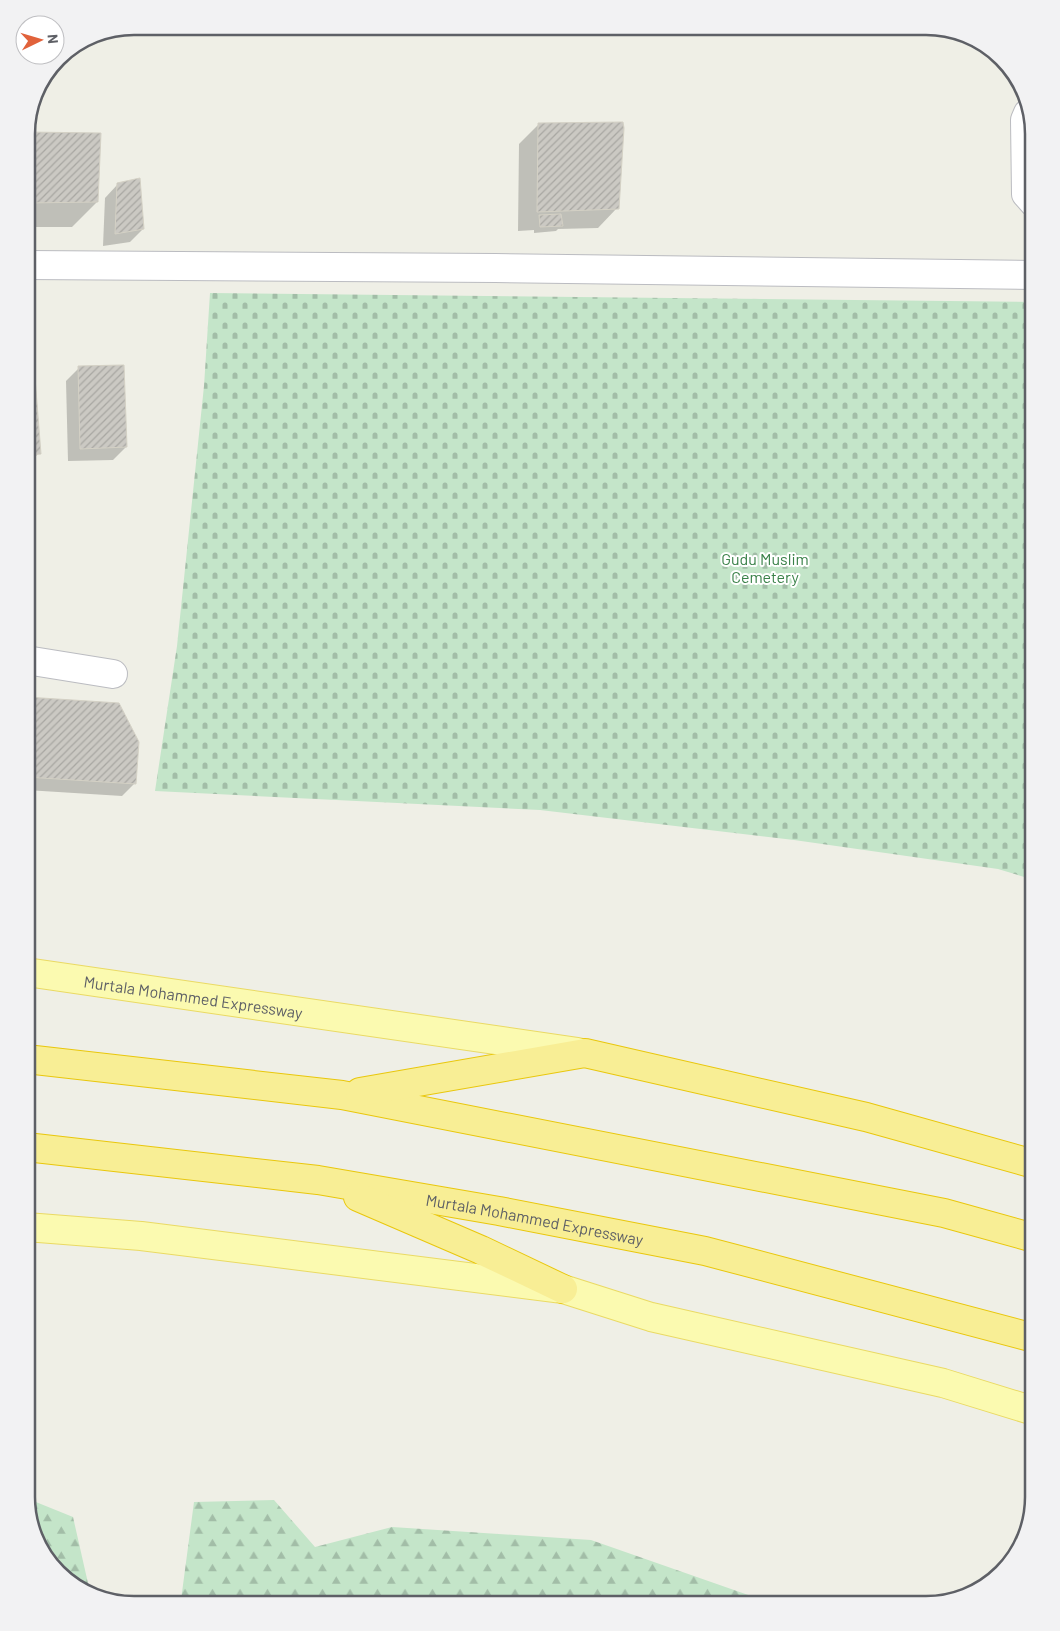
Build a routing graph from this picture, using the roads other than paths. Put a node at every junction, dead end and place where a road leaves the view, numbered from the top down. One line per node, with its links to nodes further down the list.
1 (35, 265): 2 (street)
2 (1025, 275)
3 (35, 661): 4 (street)
4 (113, 674)
5 (35, 973): 6 (main road, Murtala Mohammed Expressway)
6 (585, 1053): 8 (highway); 10 (highway, Murtala Mohammed Expressway)
7 (35, 1059): 8 (highway)
8 (342, 1095): 13 (highway)
9 (35, 1148): 11 (highway, Murtala Mohammed Expressway)
10 (1025, 1161)
11 (318, 1180): 14 (highway); 15 (highway, Murtala Mohammed Expressway)
12 (35, 1228): 14 (main road)
13 (1025, 1236)
14 (563, 1289): 16 (main road)
15 (1025, 1336)
16 (1025, 1408)

